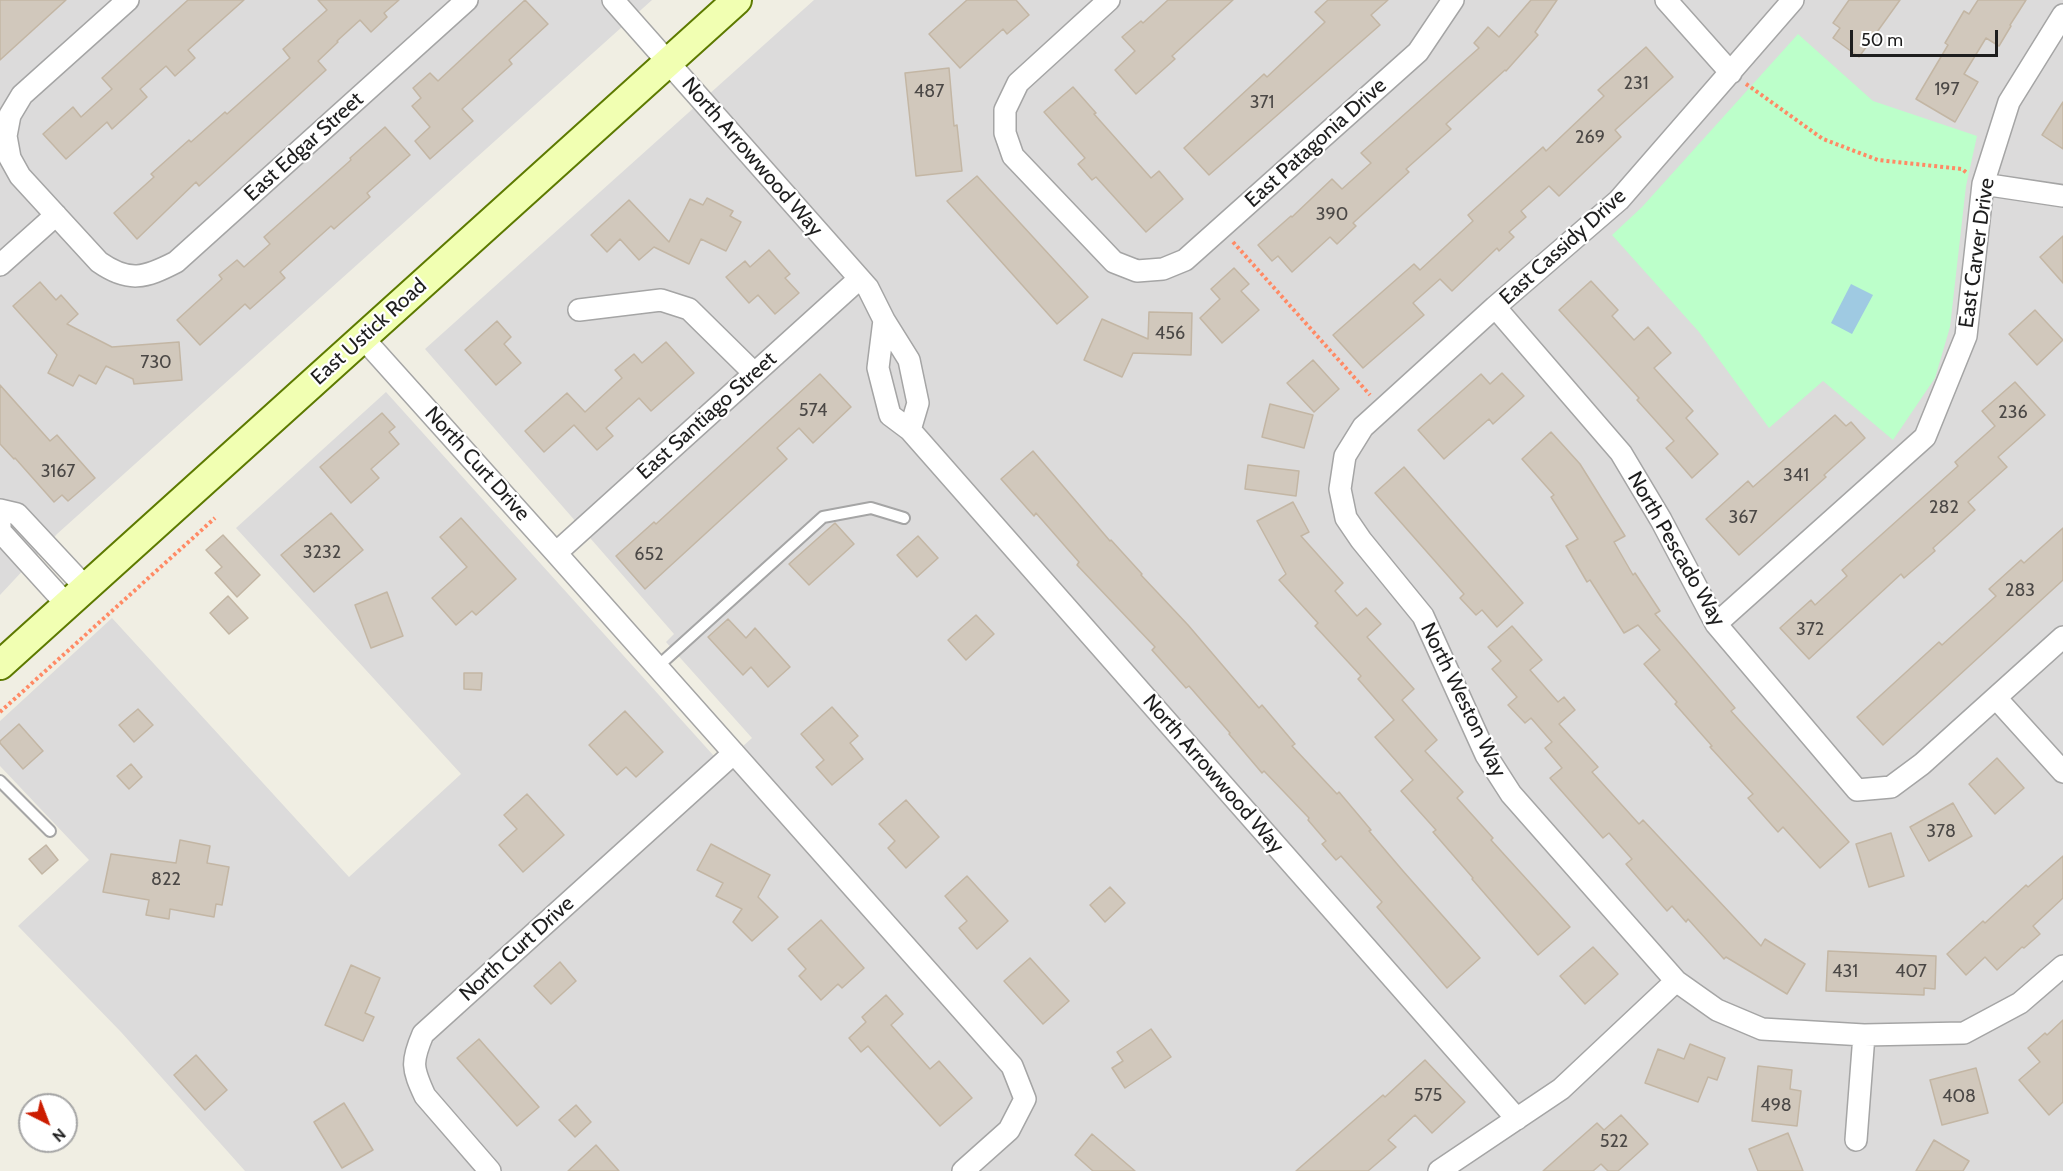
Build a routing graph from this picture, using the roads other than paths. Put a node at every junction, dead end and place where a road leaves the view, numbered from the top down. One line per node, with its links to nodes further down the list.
1 (128, 0): 14 (street)
2 (467, 0): 14 (street, East Edgar Street)
3 (613, 0): 10 (street, North Arrowwood Way)
4 (737, 0): 10 (main road, East Ustick Road)
5 (1109, 0): 6 (street, East Patagonia Drive)
6 (1453, 0)
7 (1666, 0): 11 (street)
8 (1793, 0): 11 (street, East Cassidy Drive)
9 (2063, 15): 12 (street, East Carver Drive)
10 (668, 62): 16 (street, North Arrowwood Way); 20 (main road, East Ustick Road)
11 (1731, 73): 17 (street, East Cassidy Drive)
12 (1983, 184): 13 (street); 29 (street, East Carver Drive)
13 (2063, 196)
14 (56, 215): 15 (street)
15 (0, 265)
16 (859, 279): 19 (street, North Arrowwood Way); 21 (street, East Santiago Street)
17 (1495, 308): 23 (street, East Cassidy Drive); 29 (street, North Pescado Way)
18 (579, 310): 21 (street)
19 (884, 320): 22 (street, North Arrowwood Way); 22 (street, North Arrowwood Way)
20 (363, 338): 27 (street, North Curt Drive); 28 (main road, East Ustick Road)
21 (754, 373): 27 (street, East Santiago Street)
22 (910, 430): 41 (street, North Arrowwood Way)
23 (1340, 489): 39 (street, North Weston Way)
24 (0, 510): 28 (street)
25 (904, 518): 32 (lane)
26 (0, 525): 28 (street)
27 (556, 553): 32 (street, North Curt Drive)
28 (77, 597): 31 (main road, East Ustick Road)
29 (1716, 624): 33 (street, North Pescado Way)
30 (2063, 637): 33 (street)
31 (0, 665)
32 (657, 667): 34 (street, North Curt Drive)
33 (1996, 698): 35 (street)
34 (734, 753): 43 (street, North Curt Drive); 44 (street, North Curt Drive)
35 (2063, 772)
36 (0, 781): 37 (lane)
37 (50, 831)
38 (2063, 966): 40 (street, North Weston Way)
39 (1676, 981): 40 (street, North Weston Way); 41 (street)
40 (1864, 1035): 42 (street)
41 (1517, 1119): 45 (street)
42 (1856, 1140)
43 (490, 1171)
44 (963, 1171)
45 (1439, 1171)

